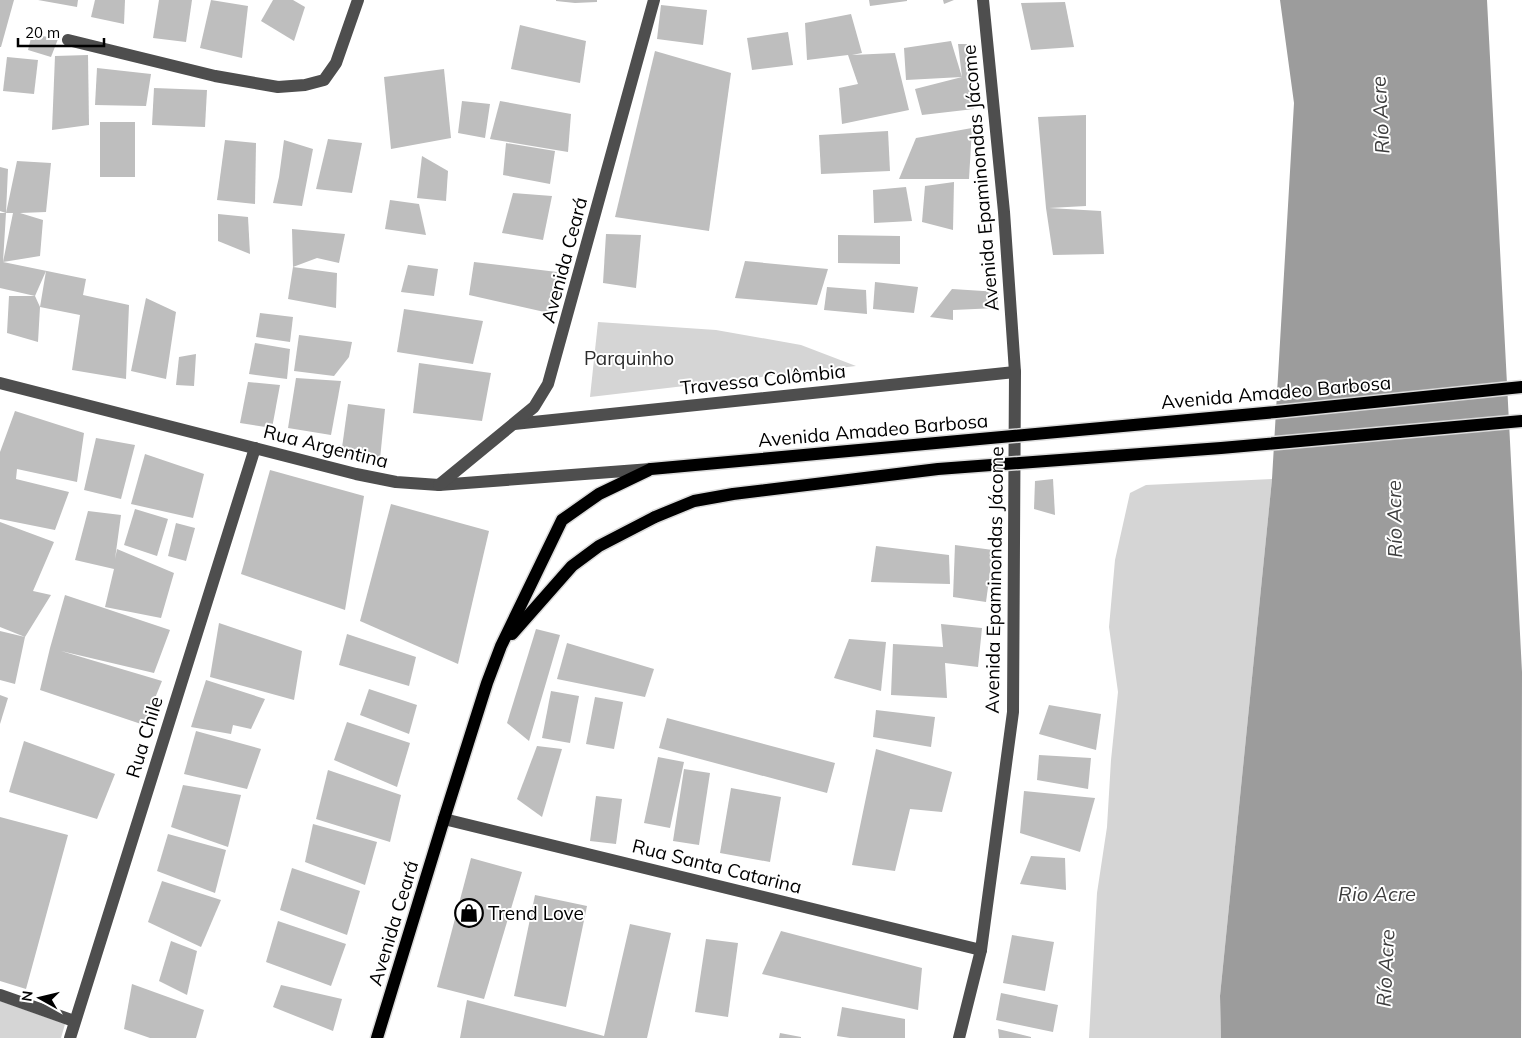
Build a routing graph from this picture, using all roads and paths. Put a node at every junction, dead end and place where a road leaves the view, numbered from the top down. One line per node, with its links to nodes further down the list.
1 (358, 0): 4 (street)
2 (654, 0): 9 (street, Avenida Ceará)
3 (983, 0): 5 (street, Avenida Epaminondas Jácome)
4 (68, 40)
5 (1015, 372): 9 (street, Travessa Colômbia); 15 (street, Avenida Epaminondas Jácome)
6 (0, 383): 10 (street, Rua Argentina)
7 (1522, 387): 11 (main road, Avenida Amadeo Barbosa, bridge)
8 (1522, 421): 13 (main road, bridge)
9 (514, 424): 12 (street, Avenida Ceará)
10 (255, 448): 12 (street, Rua Argentina); 17 (street, Rua Chile)
11 (651, 469): 12 (street, Rua Argentina); 13 (main road, Avenida Amadeo Barbosa)
12 (439, 486)
13 (501, 646): 14 (main road, Avenida Amadeo Barbosa)
14 (444, 819): 15 (street, Rua Santa Catarina); 19 (main road, Avenida Ceará)
15 (981, 950): 20 (street, Avenida Epaminondas Jácome)
16 (0, 995): 17 (street)
17 (74, 1021): 18 (street, Rua Chile)
18 (70, 1038)
19 (377, 1038)
20 (959, 1038)

